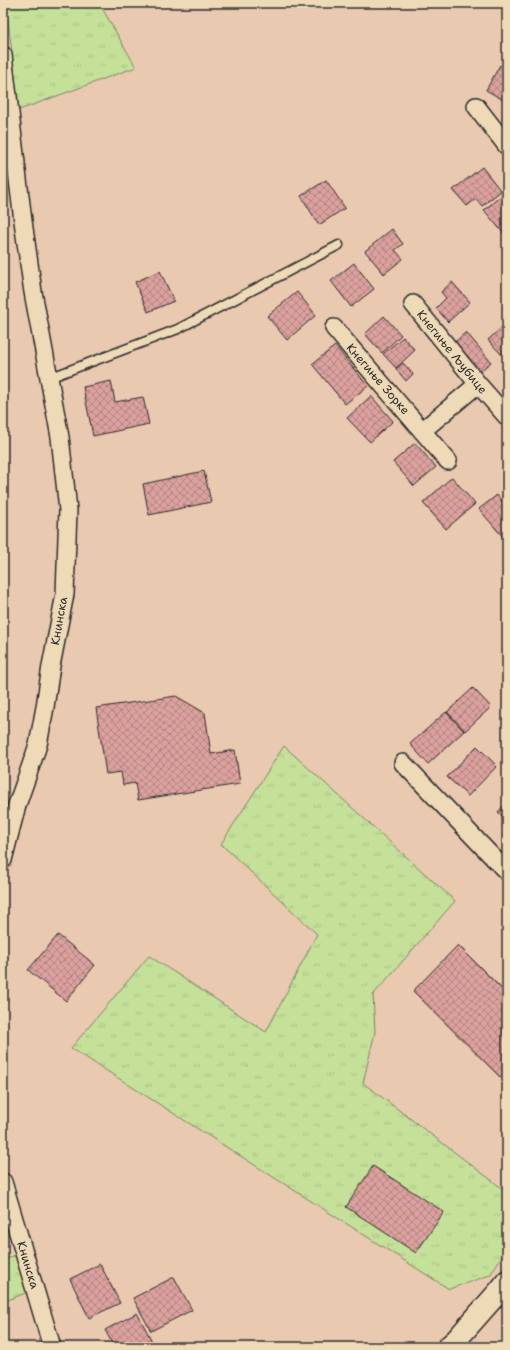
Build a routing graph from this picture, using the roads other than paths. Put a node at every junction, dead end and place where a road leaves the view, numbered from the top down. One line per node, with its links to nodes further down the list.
1 (3, 55): 7 (street, Книнска)
2 (476, 106): 3 (street)
3 (507, 146)
4 (339, 245): 7 (lane)
5 (413, 304): 8 (street, Кнегиње Љубице)
6 (334, 328): 10 (street, Кнегиње Зорке)
7 (49, 378): 13 (street, Книнска)
8 (478, 384): 9 (street, Кнегиње Љубице); 10 (street)
9 (507, 417)
10 (422, 431): 11 (street, Кнегиње Зорке)
11 (448, 461)
12 (403, 763): 14 (street)
13 (3, 860)
14 (507, 872)
15 (3, 1182): 17 (street, Книнска)
16 (507, 1281): 18 (street)
17 (52, 1347)
18 (448, 1347)

